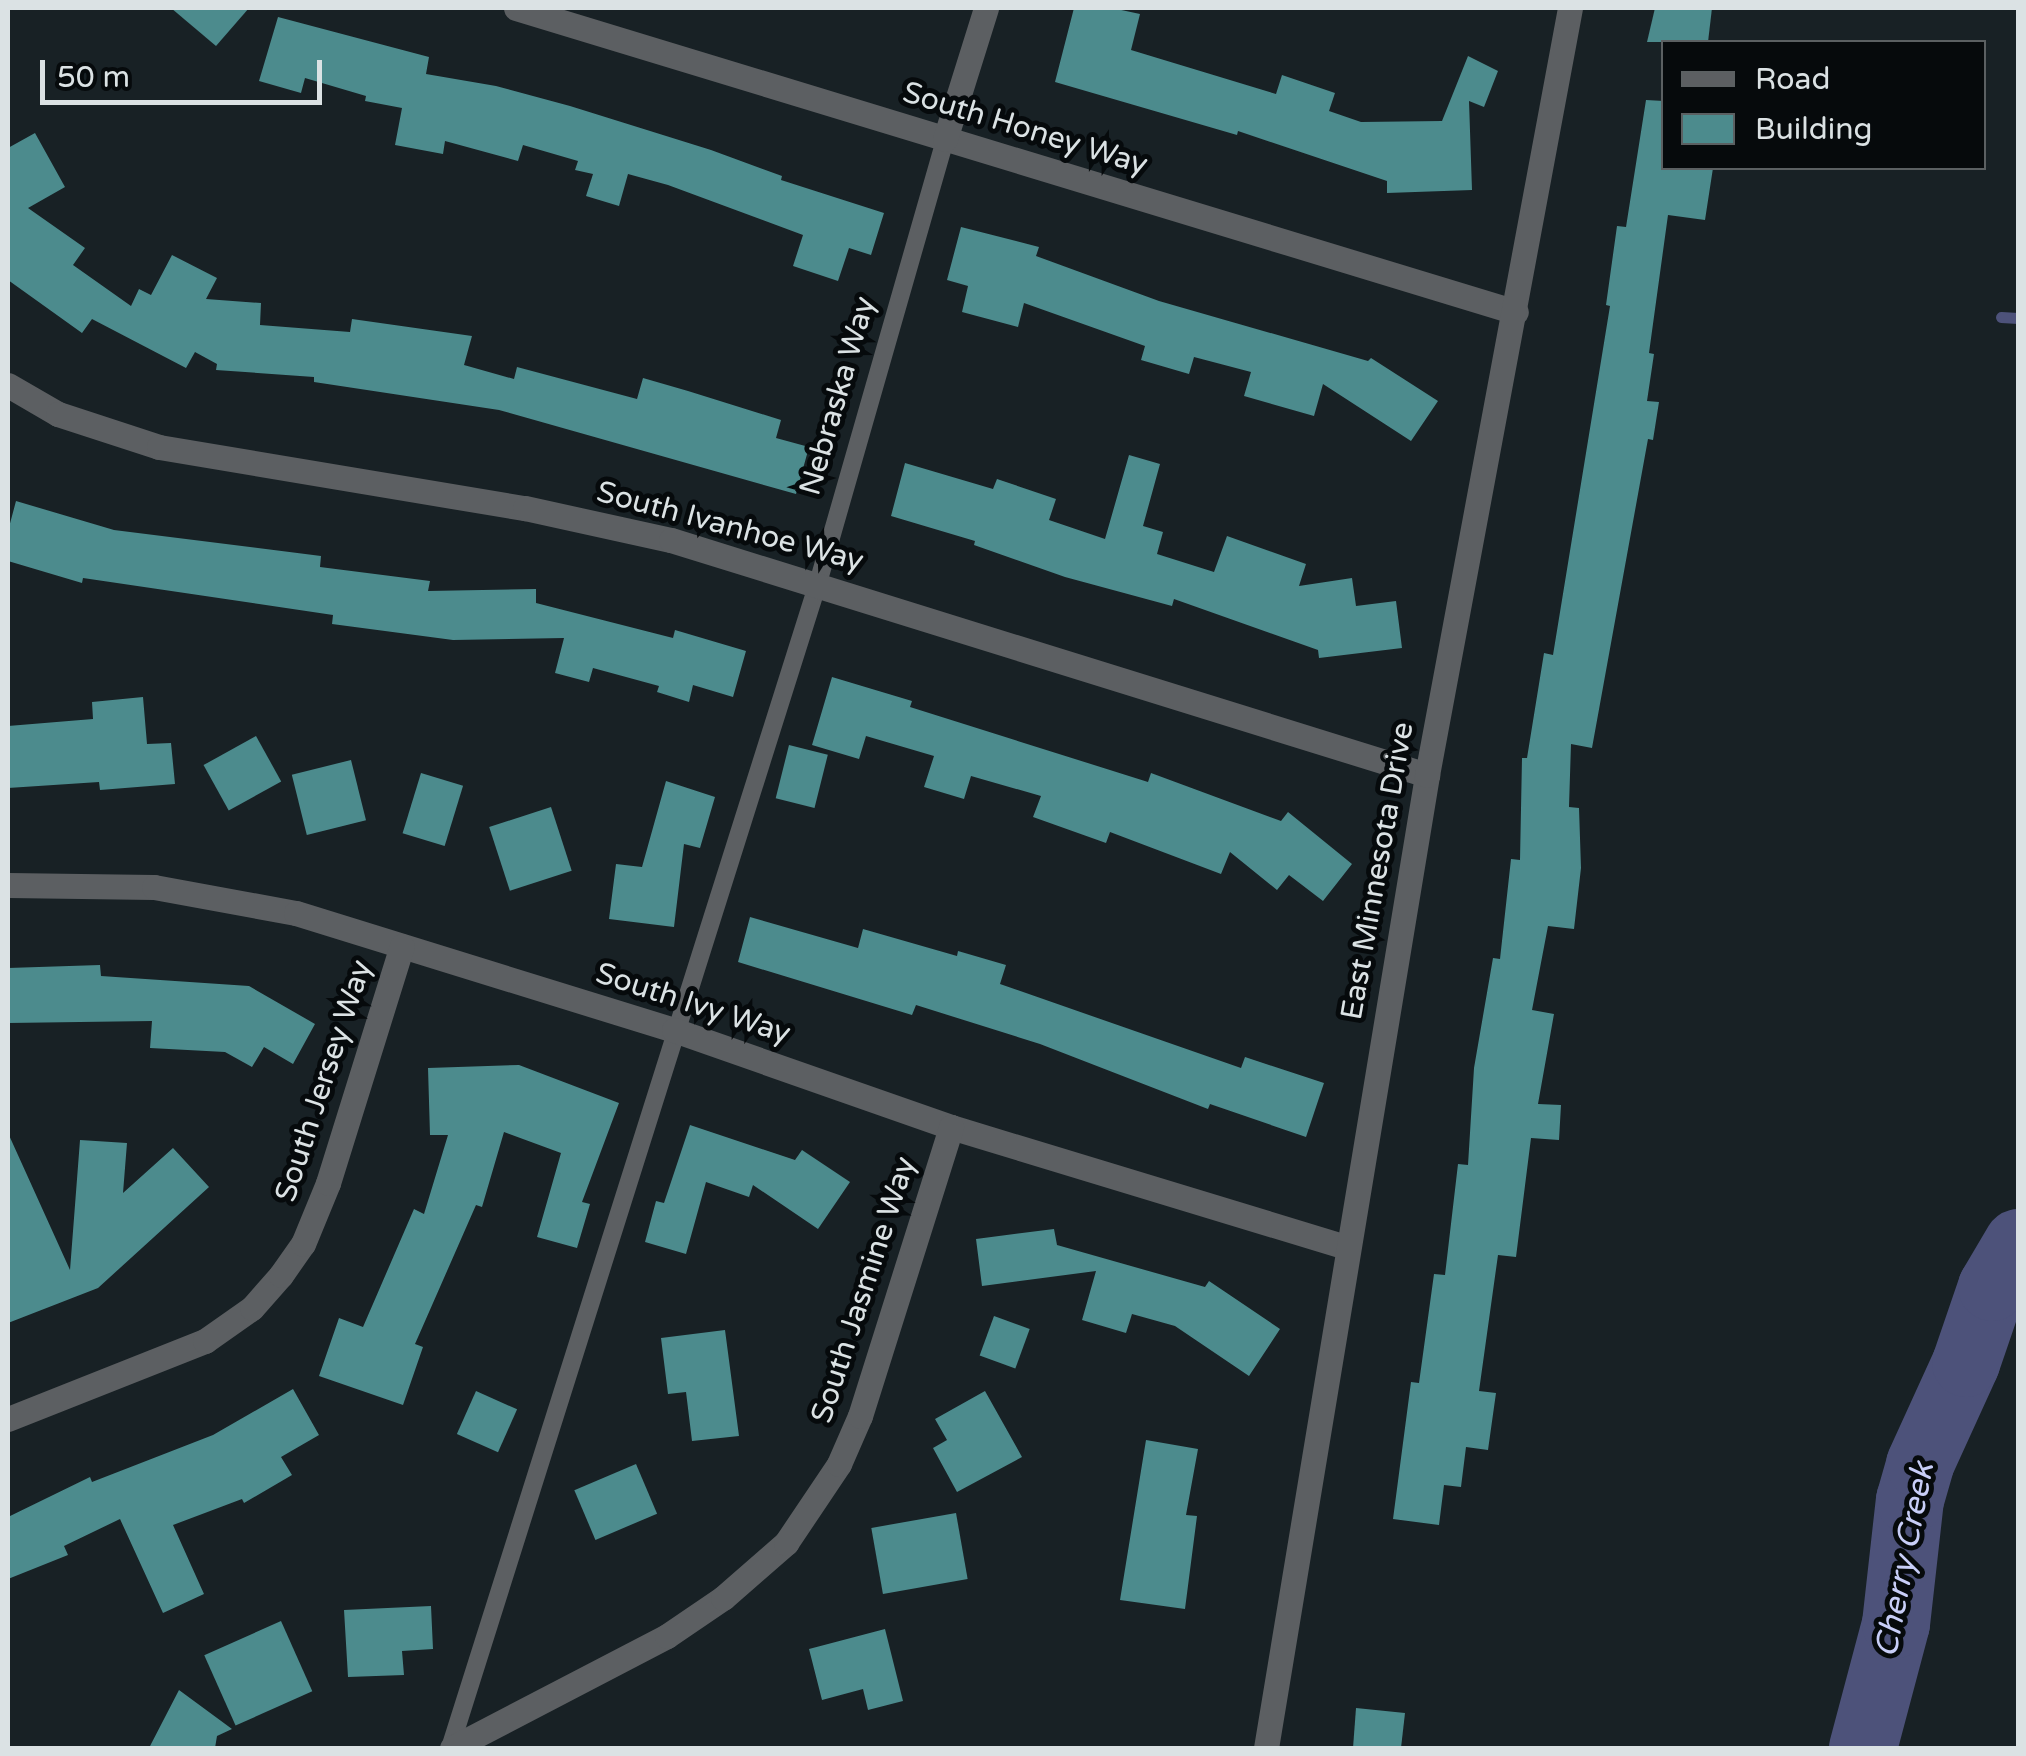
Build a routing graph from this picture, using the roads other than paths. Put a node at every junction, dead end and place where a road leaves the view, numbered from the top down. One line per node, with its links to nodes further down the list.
1 (516, 8): 4 (street, South Honey Way)
2 (986, 8): 4 (street, Nebraska Way)
3 (1570, 8): 5 (street, East Minnesota Drive)
4 (945, 139): 5 (street, South Honey Way); 7 (lane, Nebraska Way)
5 (1516, 312): 8 (street, East Minnesota Drive)
6 (8, 385): 7 (street, South Ivanhoe Way)
7 (818, 583): 8 (street, South Ivanhoe Way); 11 (lane, Nebraska Way)
8 (1427, 775): 13 (street, East Minnesota Drive)
9 (8, 885): 10 (street, South Ivy Way)
10 (402, 946): 11 (street, South Ivy Way); 14 (street, South Jersey Way)
11 (674, 1030): 12 (street, South Ivy Way); 15 (lane, Nebraska Way)
12 (951, 1126): 13 (street, South Ivy Way); 15 (street, South Jasmine Way)
13 (1347, 1247): 16 (street, East Minnesota Drive)
14 (8, 1419)
15 (451, 1748)
16 (1266, 1748)

